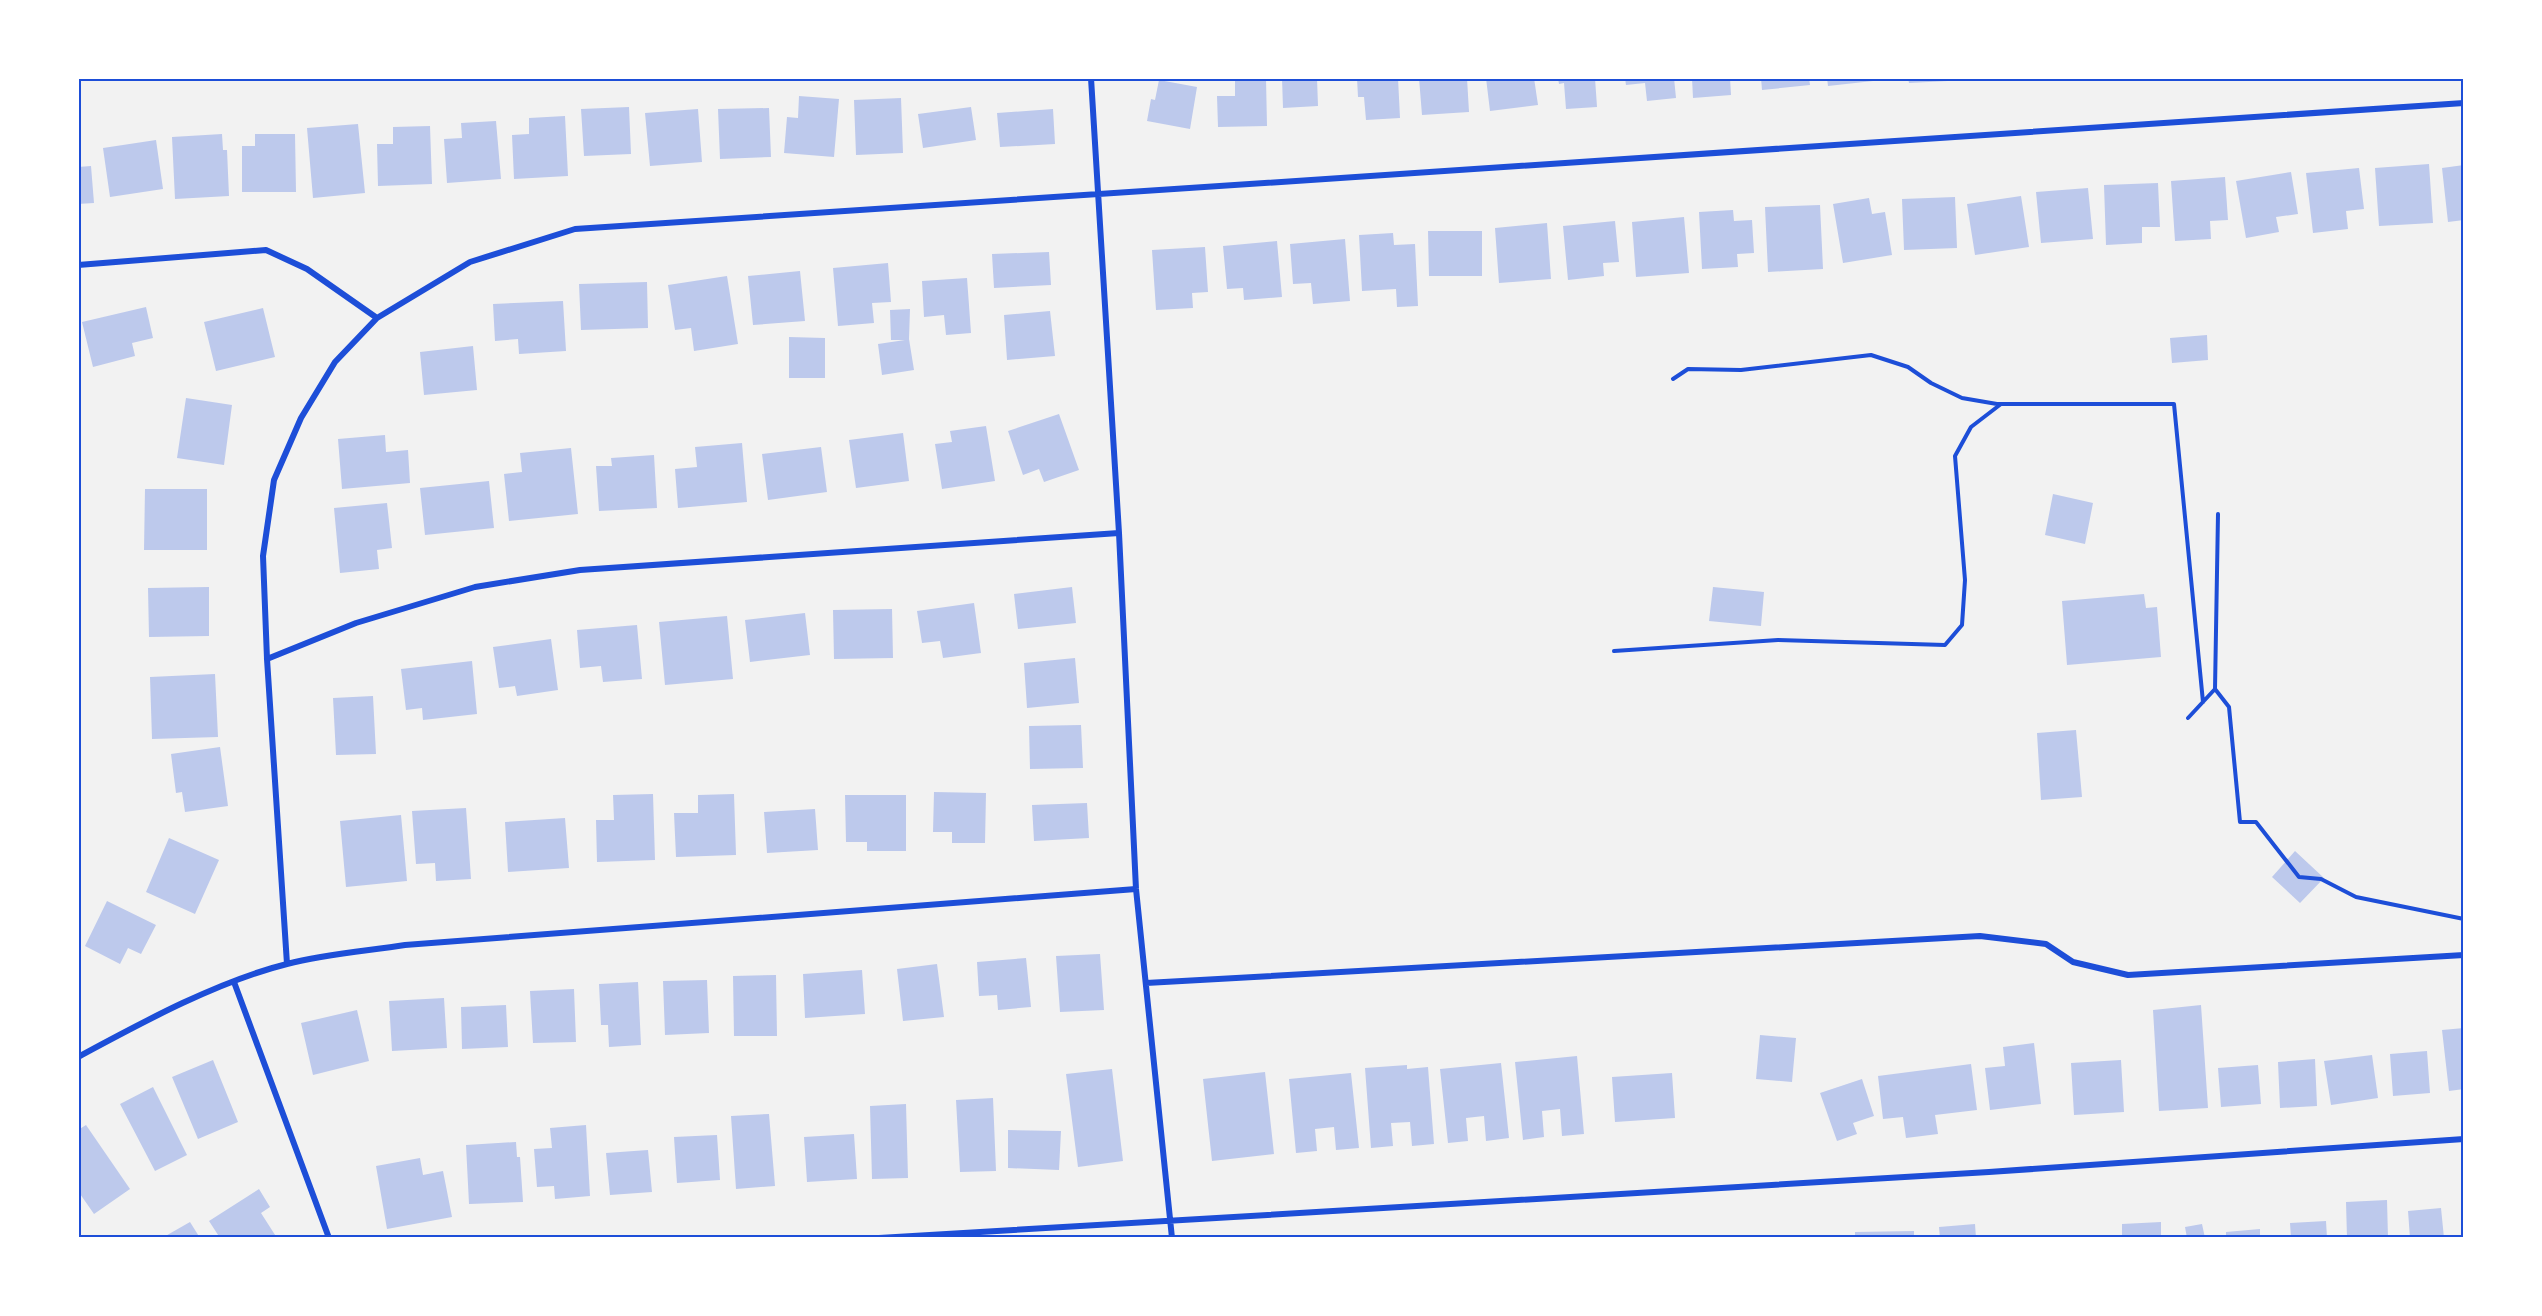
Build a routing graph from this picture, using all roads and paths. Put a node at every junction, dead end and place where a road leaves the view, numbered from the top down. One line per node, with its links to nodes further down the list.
1 (1091, 78): 3 (street)
2 (2464, 103): 3 (street)
3 (1099, 195): 5 (street); 9 (street)
4 (78, 265): 5 (street)
5 (377, 318): 11 (street)
6 (1673, 379): 7 (path)
7 (2002, 404): 10 (path); 13 (path)
8 (2218, 514): 12 (path)
9 (1119, 533): 11 (street); 15 (street)
10 (1614, 651)
11 (267, 659): 18 (street)
12 (2215, 689): 13 (path); 16 (path)
13 (2203, 702): 14 (path)
14 (2188, 718)
15 (1136, 889): 18 (street); 20 (street)
16 (2464, 919)
17 (2464, 955): 20 (street)
18 (287, 964): 19 (street)
19 (234, 982): 21 (street); 24 (street)
20 (1146, 983): 23 (street)
21 (78, 1057)
22 (2464, 1139): 23 (street)
23 (1170, 1219): 25 (street); 26 (street)
24 (329, 1238)
25 (879, 1238)
26 (1172, 1238)

